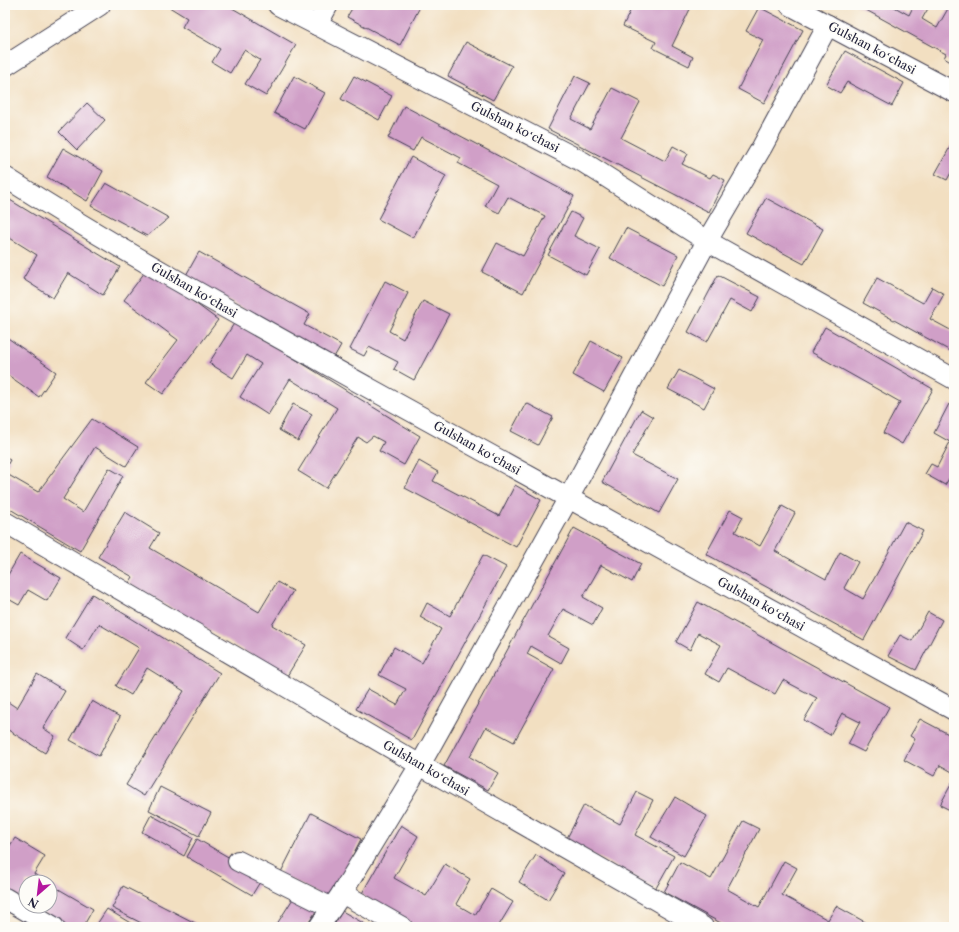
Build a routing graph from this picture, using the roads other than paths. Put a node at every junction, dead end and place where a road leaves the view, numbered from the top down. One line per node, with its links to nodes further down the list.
1 (100, 5): 7 (street)
2 (278, 5): 5 (street, Gulshan koʻchasi)
3 (328, 5): 5 (street)
4 (790, 5): 6 (street, Gulshan koʻchasi)
5 (317, 25): 10 (street, Gulshan koʻchasi)
6 (828, 25): 8 (street, Gulshan koʻchasi); 10 (street)
7 (5, 66)
8 (954, 92)
9 (5, 177): 12 (street, Gulshan koʻchasi)
10 (707, 241): 11 (street, Gulshan koʻchasi); 12 (street)
11 (954, 379)
12 (568, 499): 14 (street, Gulshan koʻchasi); 15 (street)
13 (5, 522): 15 (street, Gulshan koʻchasi)
14 (954, 710)
15 (420, 765): 18 (street); 22 (street, Gulshan koʻchasi)
16 (238, 861): 18 (street)
17 (5, 898): 19 (street)
18 (337, 900): 20 (street); 21 (street)
19 (54, 927)
20 (319, 927)
21 (402, 927)
22 (703, 927)

